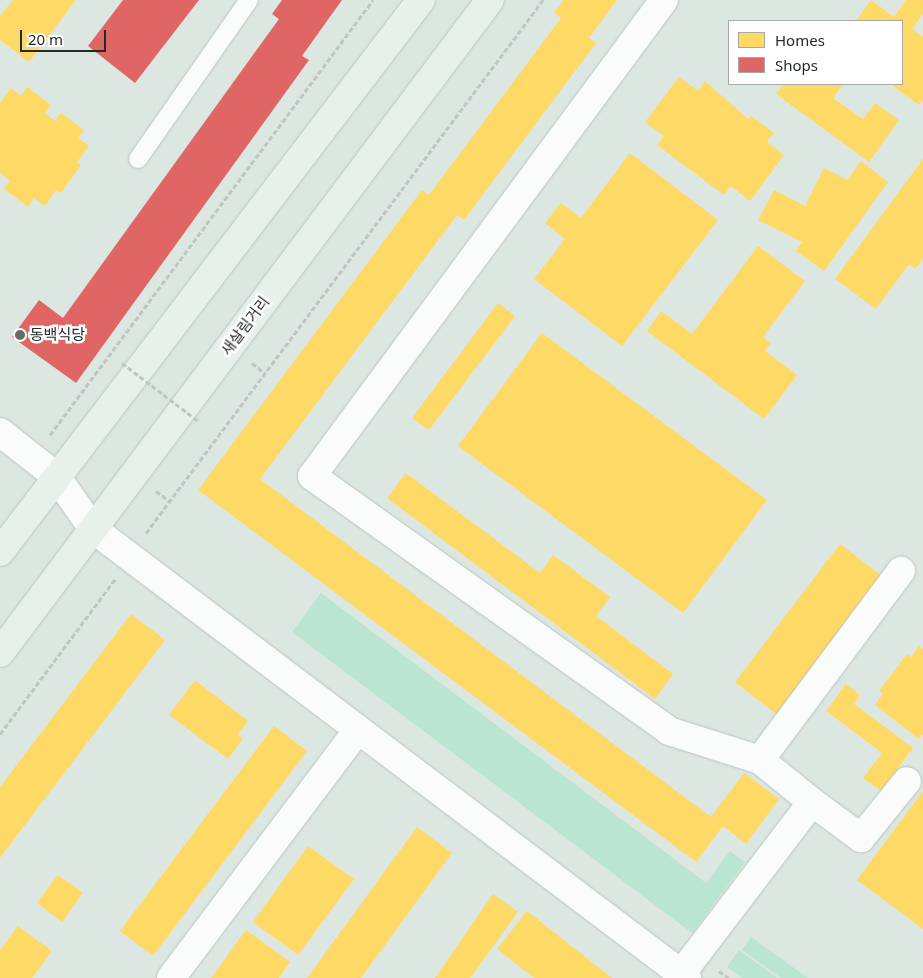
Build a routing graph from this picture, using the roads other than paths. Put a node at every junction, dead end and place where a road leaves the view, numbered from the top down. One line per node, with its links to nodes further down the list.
1 (249, 0): 5 (lane)
2 (421, 0): 7 (main road)
3 (490, 0): 8 (main road, 새살림거리)
4 (664, 0): 13 (street)
5 (138, 159)
6 (0, 432): 7 (street)
7 (56, 476): 8 (street); 9 (main road)
8 (93, 529): 11 (main road, 새살림거리); 12 (street)
9 (0, 552)
10 (901, 571): 13 (street)
11 (0, 653)
12 (358, 730): 16 (street); 17 (street)
13 (760, 760): 15 (street)
14 (907, 781): 15 (street)
15 (812, 802): 16 (street)
16 (684, 976)
17 (171, 978)

